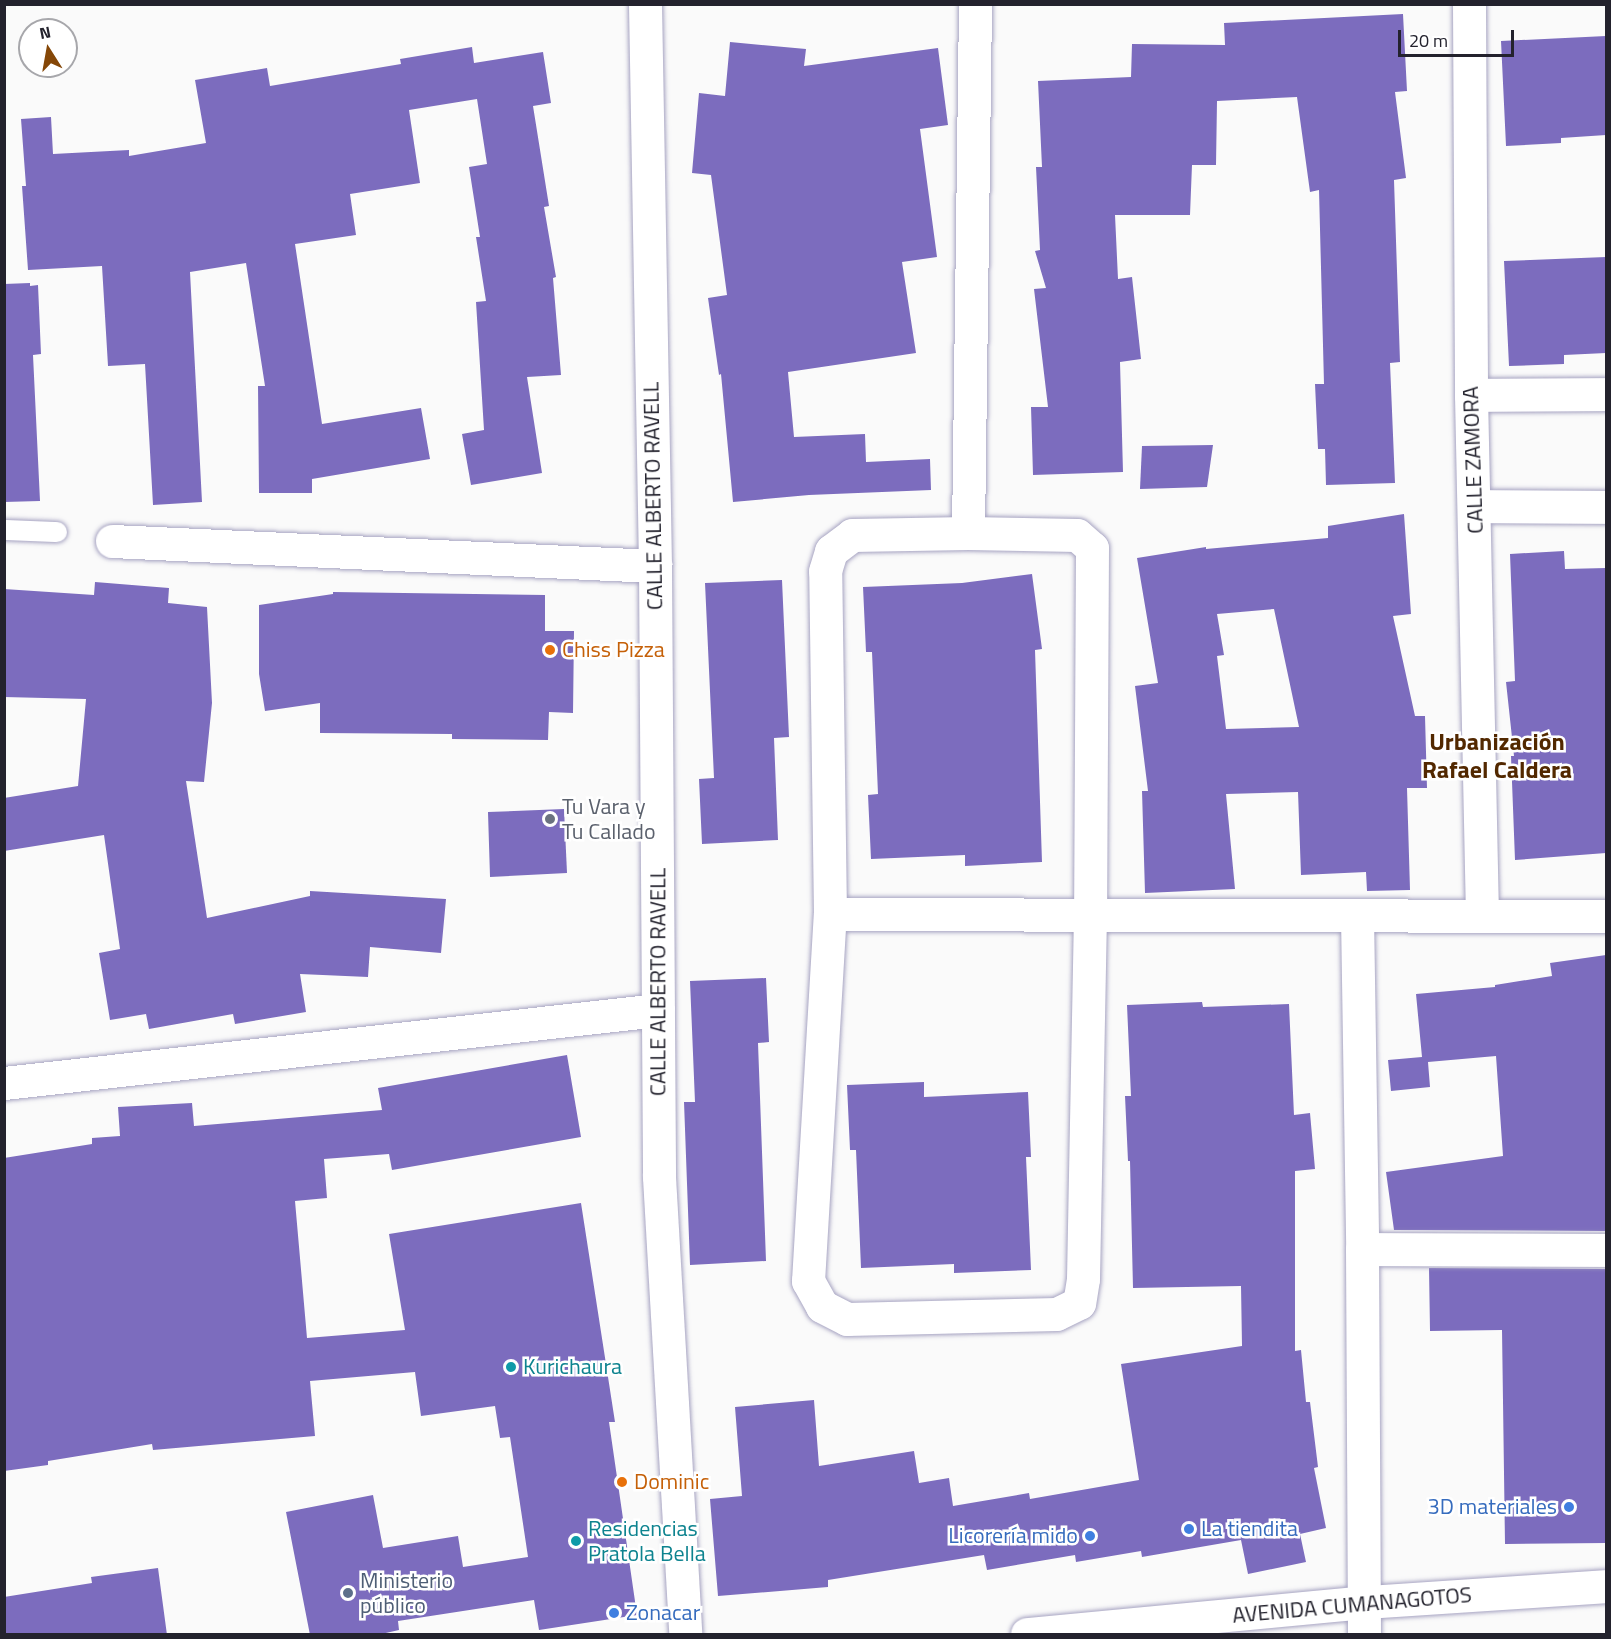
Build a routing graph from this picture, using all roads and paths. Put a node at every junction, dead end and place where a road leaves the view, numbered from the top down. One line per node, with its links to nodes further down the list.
1 (645, 4): 12 (street, CALLE ALBERTO RAVELL)
2 (975, 4): 10 (street)
3 (1469, 4): 4 (street, CALLE ZAMORA)
4 (1471, 394): 5 (street); 6 (street, CALLE ZAMORA)
5 (1606, 394)
6 (1475, 506): 7 (street); 16 (street, CALLE ZAMORA)
7 (1606, 507)
8 (4, 530): 9 (lane)
9 (57, 532)
10 (968, 533): 13 (street); 14 (street)
11 (112, 541): 12 (street)
12 (655, 566): 18 (street, CALLE ALBERTO RAVELL)
13 (830, 914): 14 (street); 14 (street)
14 (1090, 915): 15 (street)
15 (1357, 915): 16 (street); 20 (street)
16 (1482, 916): 17 (street)
17 (1606, 916)
18 (658, 1010): 19 (street); 24 (street, CALLE ALBERTO RAVELL)
19 (4, 1083)
20 (1362, 1249): 21 (street); 23 (street)
21 (1606, 1250)
22 (1606, 1586): 23 (street, AVENIDA CUMANAGOTOS)
23 (1365, 1602): 25 (street, AVENIDA CUMANAGOTOS); 26 (street)
24 (685, 1635)
25 (1027, 1635)
26 (1364, 1635)

